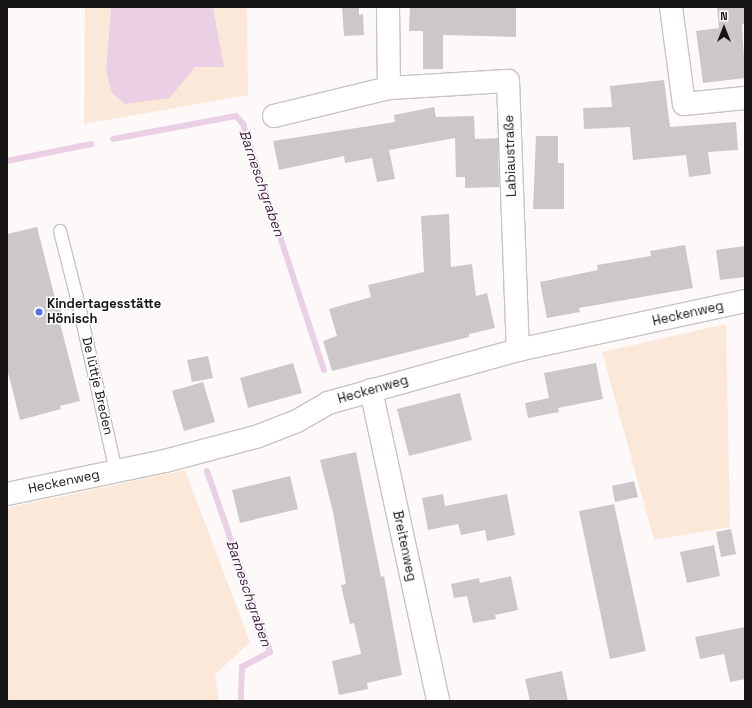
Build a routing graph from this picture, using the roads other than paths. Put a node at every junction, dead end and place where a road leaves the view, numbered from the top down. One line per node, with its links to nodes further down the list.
1 (388, 7): 3 (street)
2 (672, 7): 4 (street)
3 (389, 88): 5 (street, Labiaustraße); 8 (street, Labiaustraße)
4 (745, 98)
5 (274, 116)
6 (60, 231): 10 (lane, De lüttje Breden)
7 (745, 301): 8 (street, Heckenweg)
8 (518, 350): 9 (street, Heckenweg)
9 (371, 390): 10 (street, Heckenweg); 12 (street, Breitenweg)
10 (116, 471): 11 (street, Heckenweg)
11 (7, 494)
12 (438, 701)

